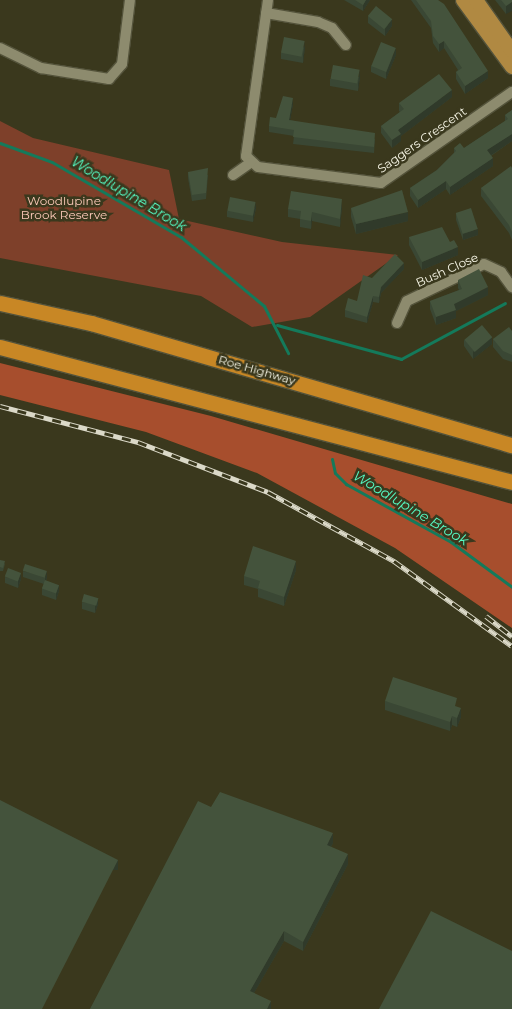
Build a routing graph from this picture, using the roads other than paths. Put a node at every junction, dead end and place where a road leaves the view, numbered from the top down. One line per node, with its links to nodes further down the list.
1 (130, 0): 7 (street)
2 (268, 0): 4 (street)
3 (472, 0): 5 (main road); 10 (main road)
4 (266, 13): 6 (street); 12 (street)
5 (492, 22): 8 (main road); 9 (main road)
6 (346, 44)
7 (0, 48)
8 (512, 51)
9 (512, 59)
10 (512, 67)
11 (512, 92): 12 (street, Saggers Crescent)
12 (250, 163): 13 (street)
13 (233, 175)
14 (512, 287): 16 (street, Bush Close)
15 (0, 303): 18 (highway, Roe Highway)
16 (397, 323)
17 (0, 348): 19 (highway)
18 (512, 445)
19 (512, 482)

